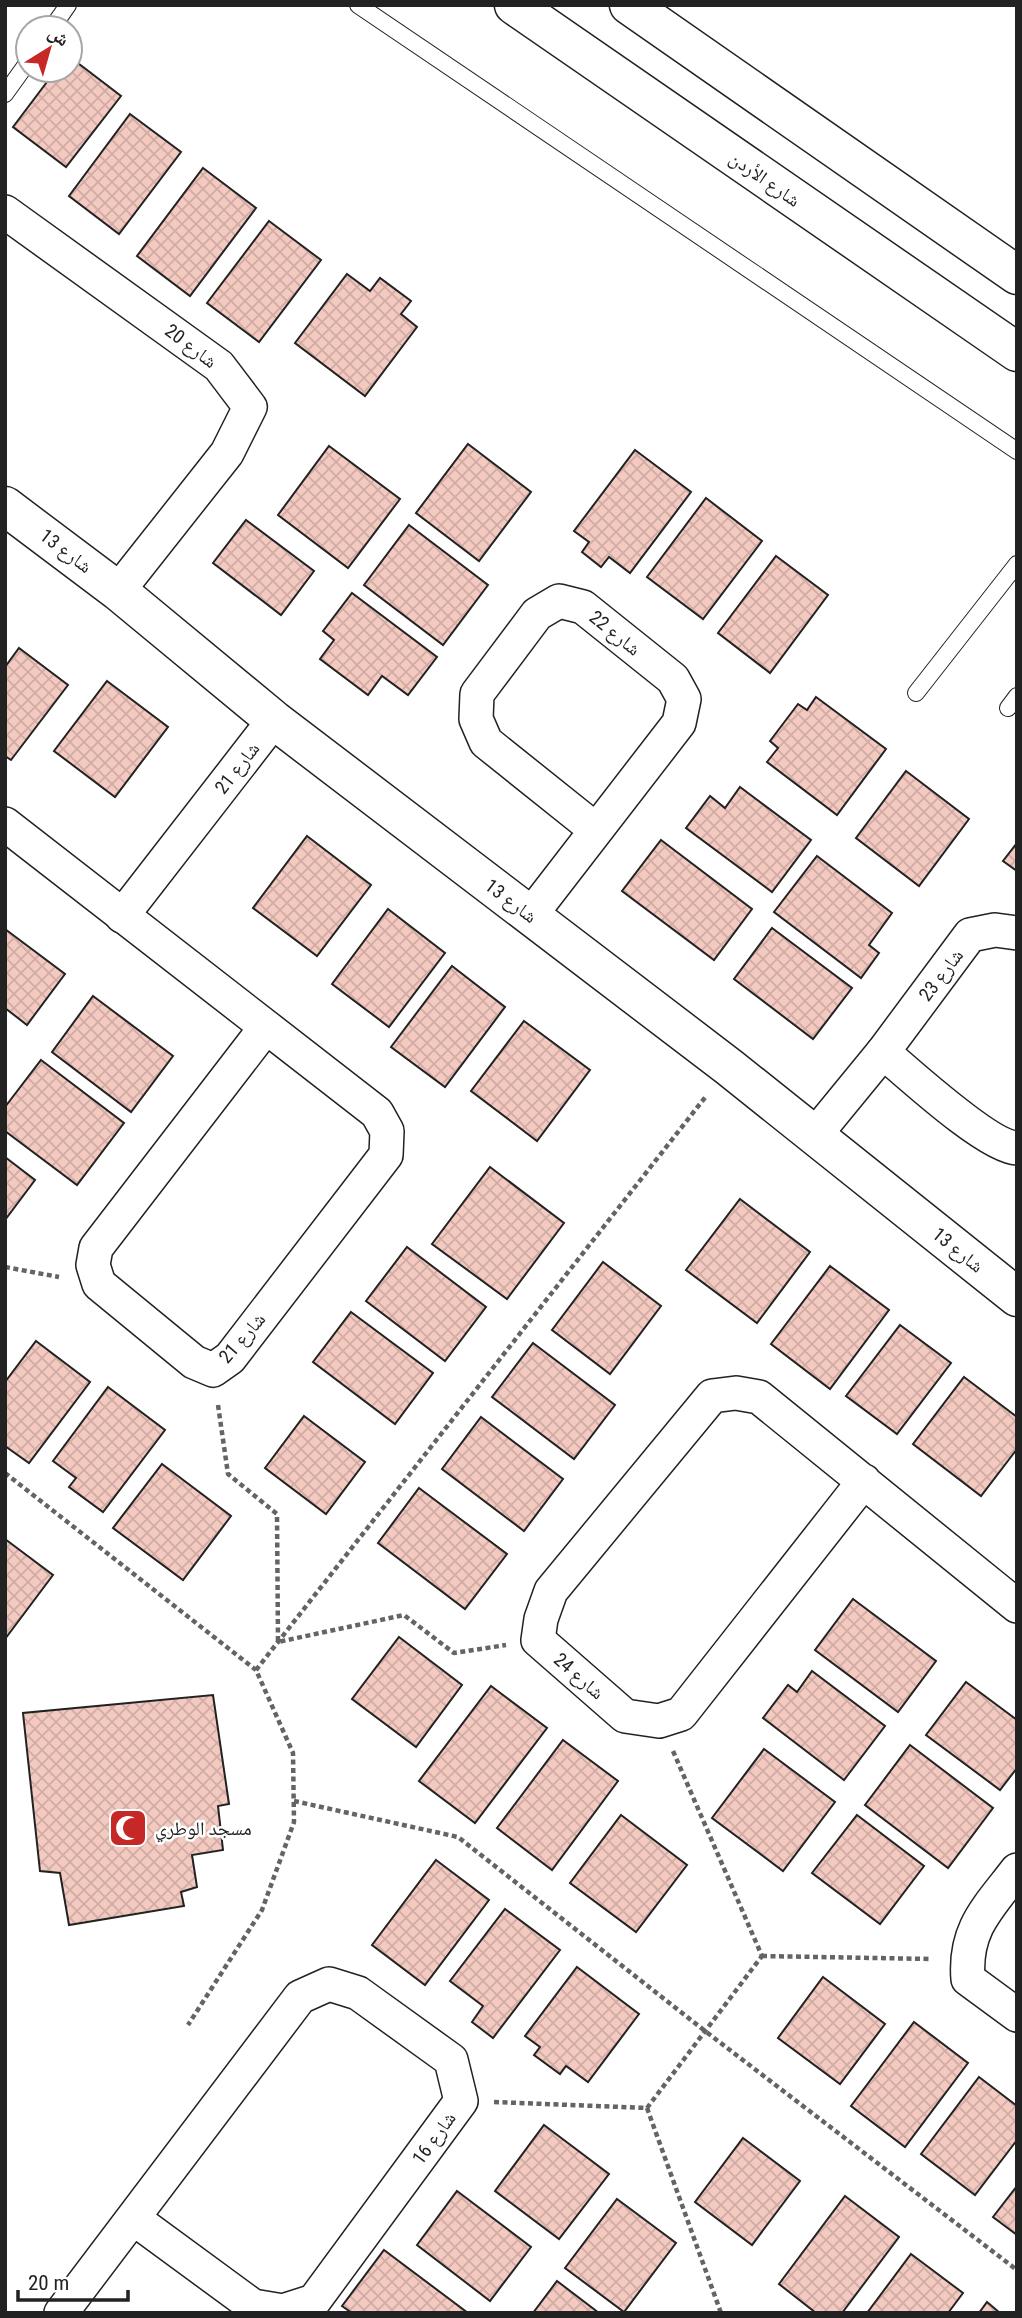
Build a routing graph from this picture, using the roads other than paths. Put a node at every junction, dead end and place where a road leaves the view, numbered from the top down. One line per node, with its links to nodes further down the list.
1 (358, 5): 7 (lane)
2 (514, 5): 6 (street, شارع الأردن)
3 (629, 5): 5 (street)
4 (5, 212): 10 (street, شارع 20)
5 (1017, 275)
6 (1017, 352)
7 (1017, 451)
8 (5, 506): 10 (street, شارع 13)
9 (1017, 564): 11 (lane)
10 (118, 590): 12 (street, شارع 13)
11 (916, 693)
12 (274, 720): 15 (street, شارع 21); 16 (street, شارع 13)
13 (5, 824): 15 (street, شارع 21)
14 (596, 830): 14 (street, شارع 22); 16 (street, شارع 22)
15 (121, 916): 18 (street, شارع 21)
16 (530, 916): 20 (street, شارع 13)
17 (1017, 933): 19 (street, 23 شارع)
18 (266, 1027): 18 (street, شارع 21)
19 (883, 1052): 20 (street, 23 شارع); 21 (street)
20 (815, 1135): 22 (street, شارع 13)
21 (1017, 1148)
22 (1017, 1297)
23 (864, 1481): 23 (street, شارع 24); 24 (street, شارع 24)
24 (1013, 1596)
25 (1017, 1870): 26 (street)
26 (1017, 2015)
27 (133, 2218): 27 (street, شارع 16); 28 (street, شارع 16)
28 (61, 2313)

